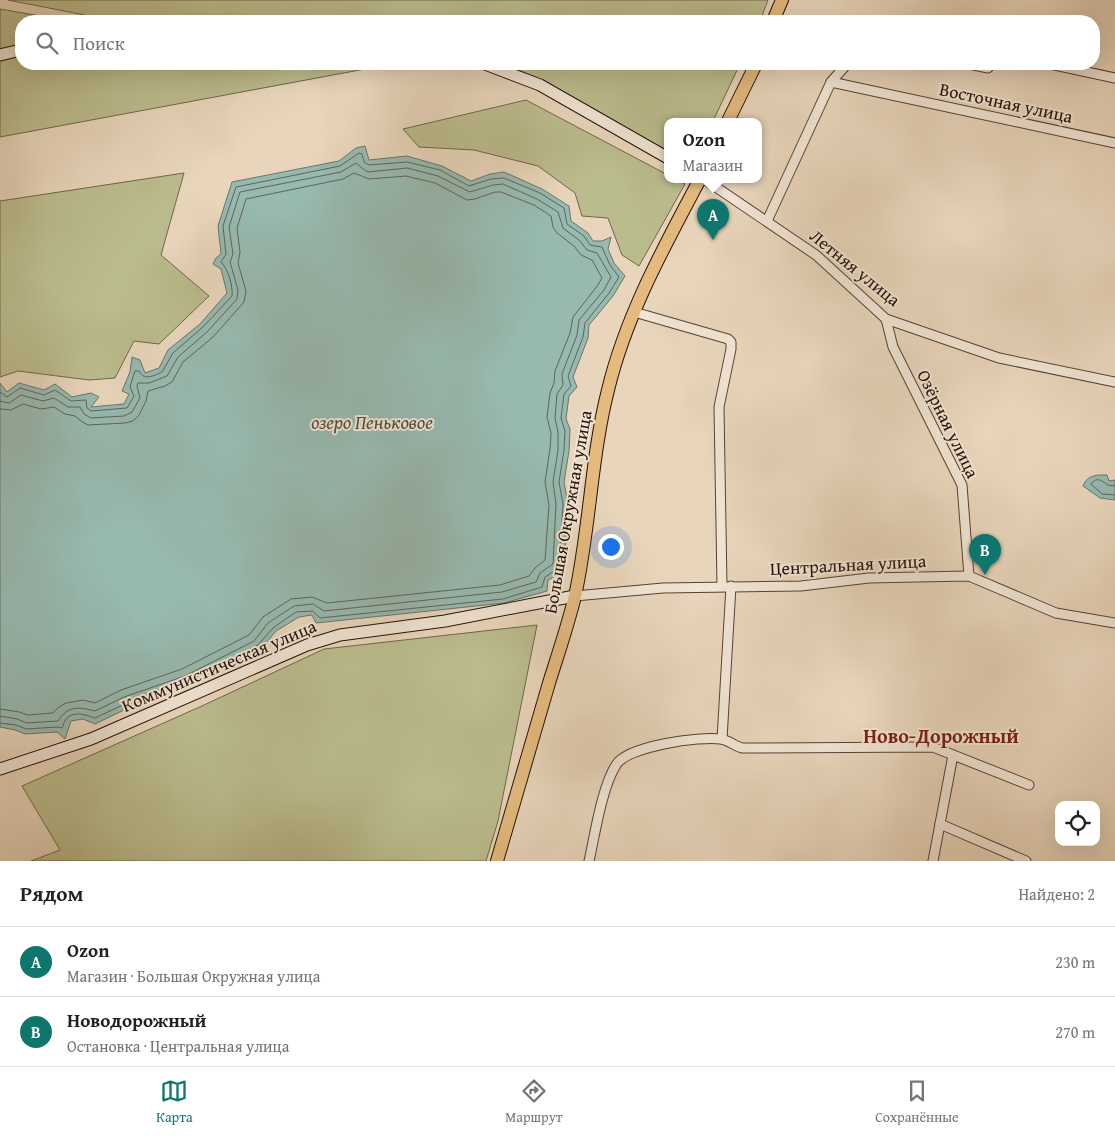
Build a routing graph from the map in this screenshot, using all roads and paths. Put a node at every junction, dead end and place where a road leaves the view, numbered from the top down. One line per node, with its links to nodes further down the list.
1 (782, 0): 2 (main road)
2 (776, 15)
3 (15, 51): 4 (street)
4 (0, 55)
5 (501, 70): 13 (street)
6 (753, 70): 11 (main road)
7 (842, 70): 10 (street)
8 (1078, 70): 9 (street)
9 (1115, 78)
10 (831, 82): 12 (street, Восточная улица); 16 (street)
11 (729, 118)
12 (1115, 143)
13 (664, 156)
14 (698, 183): 17 (main road, Большая Окружная улица)
15 (710, 183): 16 (street, Летняя улица)
16 (767, 222): 18 (street, Летняя улица)
17 (634, 312): 21 (street); 22 (main road, Большая Окружная улица)
18 (886, 319): 19 (street, Летняя улица); 20 (street, Озёрная улица)
19 (1115, 382)
20 (969, 576): 21 (street, Центральная улица); 23 (street, Центральная улица)
21 (727, 586): 22 (street, Центральная улица); 24 (street)
22 (575, 596): 26 (street, Коммунистическая улица); 29 (main road, Большая Окружная улица)
23 (1115, 623)
24 (722, 739): 25 (street); 30 (street)
25 (953, 755): 27 (street); 28 (street)
26 (0, 770)
27 (1029, 784)
28 (940, 824): 31 (street); 32 (street)
29 (497, 861)
30 (589, 861)
31 (933, 861)
32 (1026, 861)

